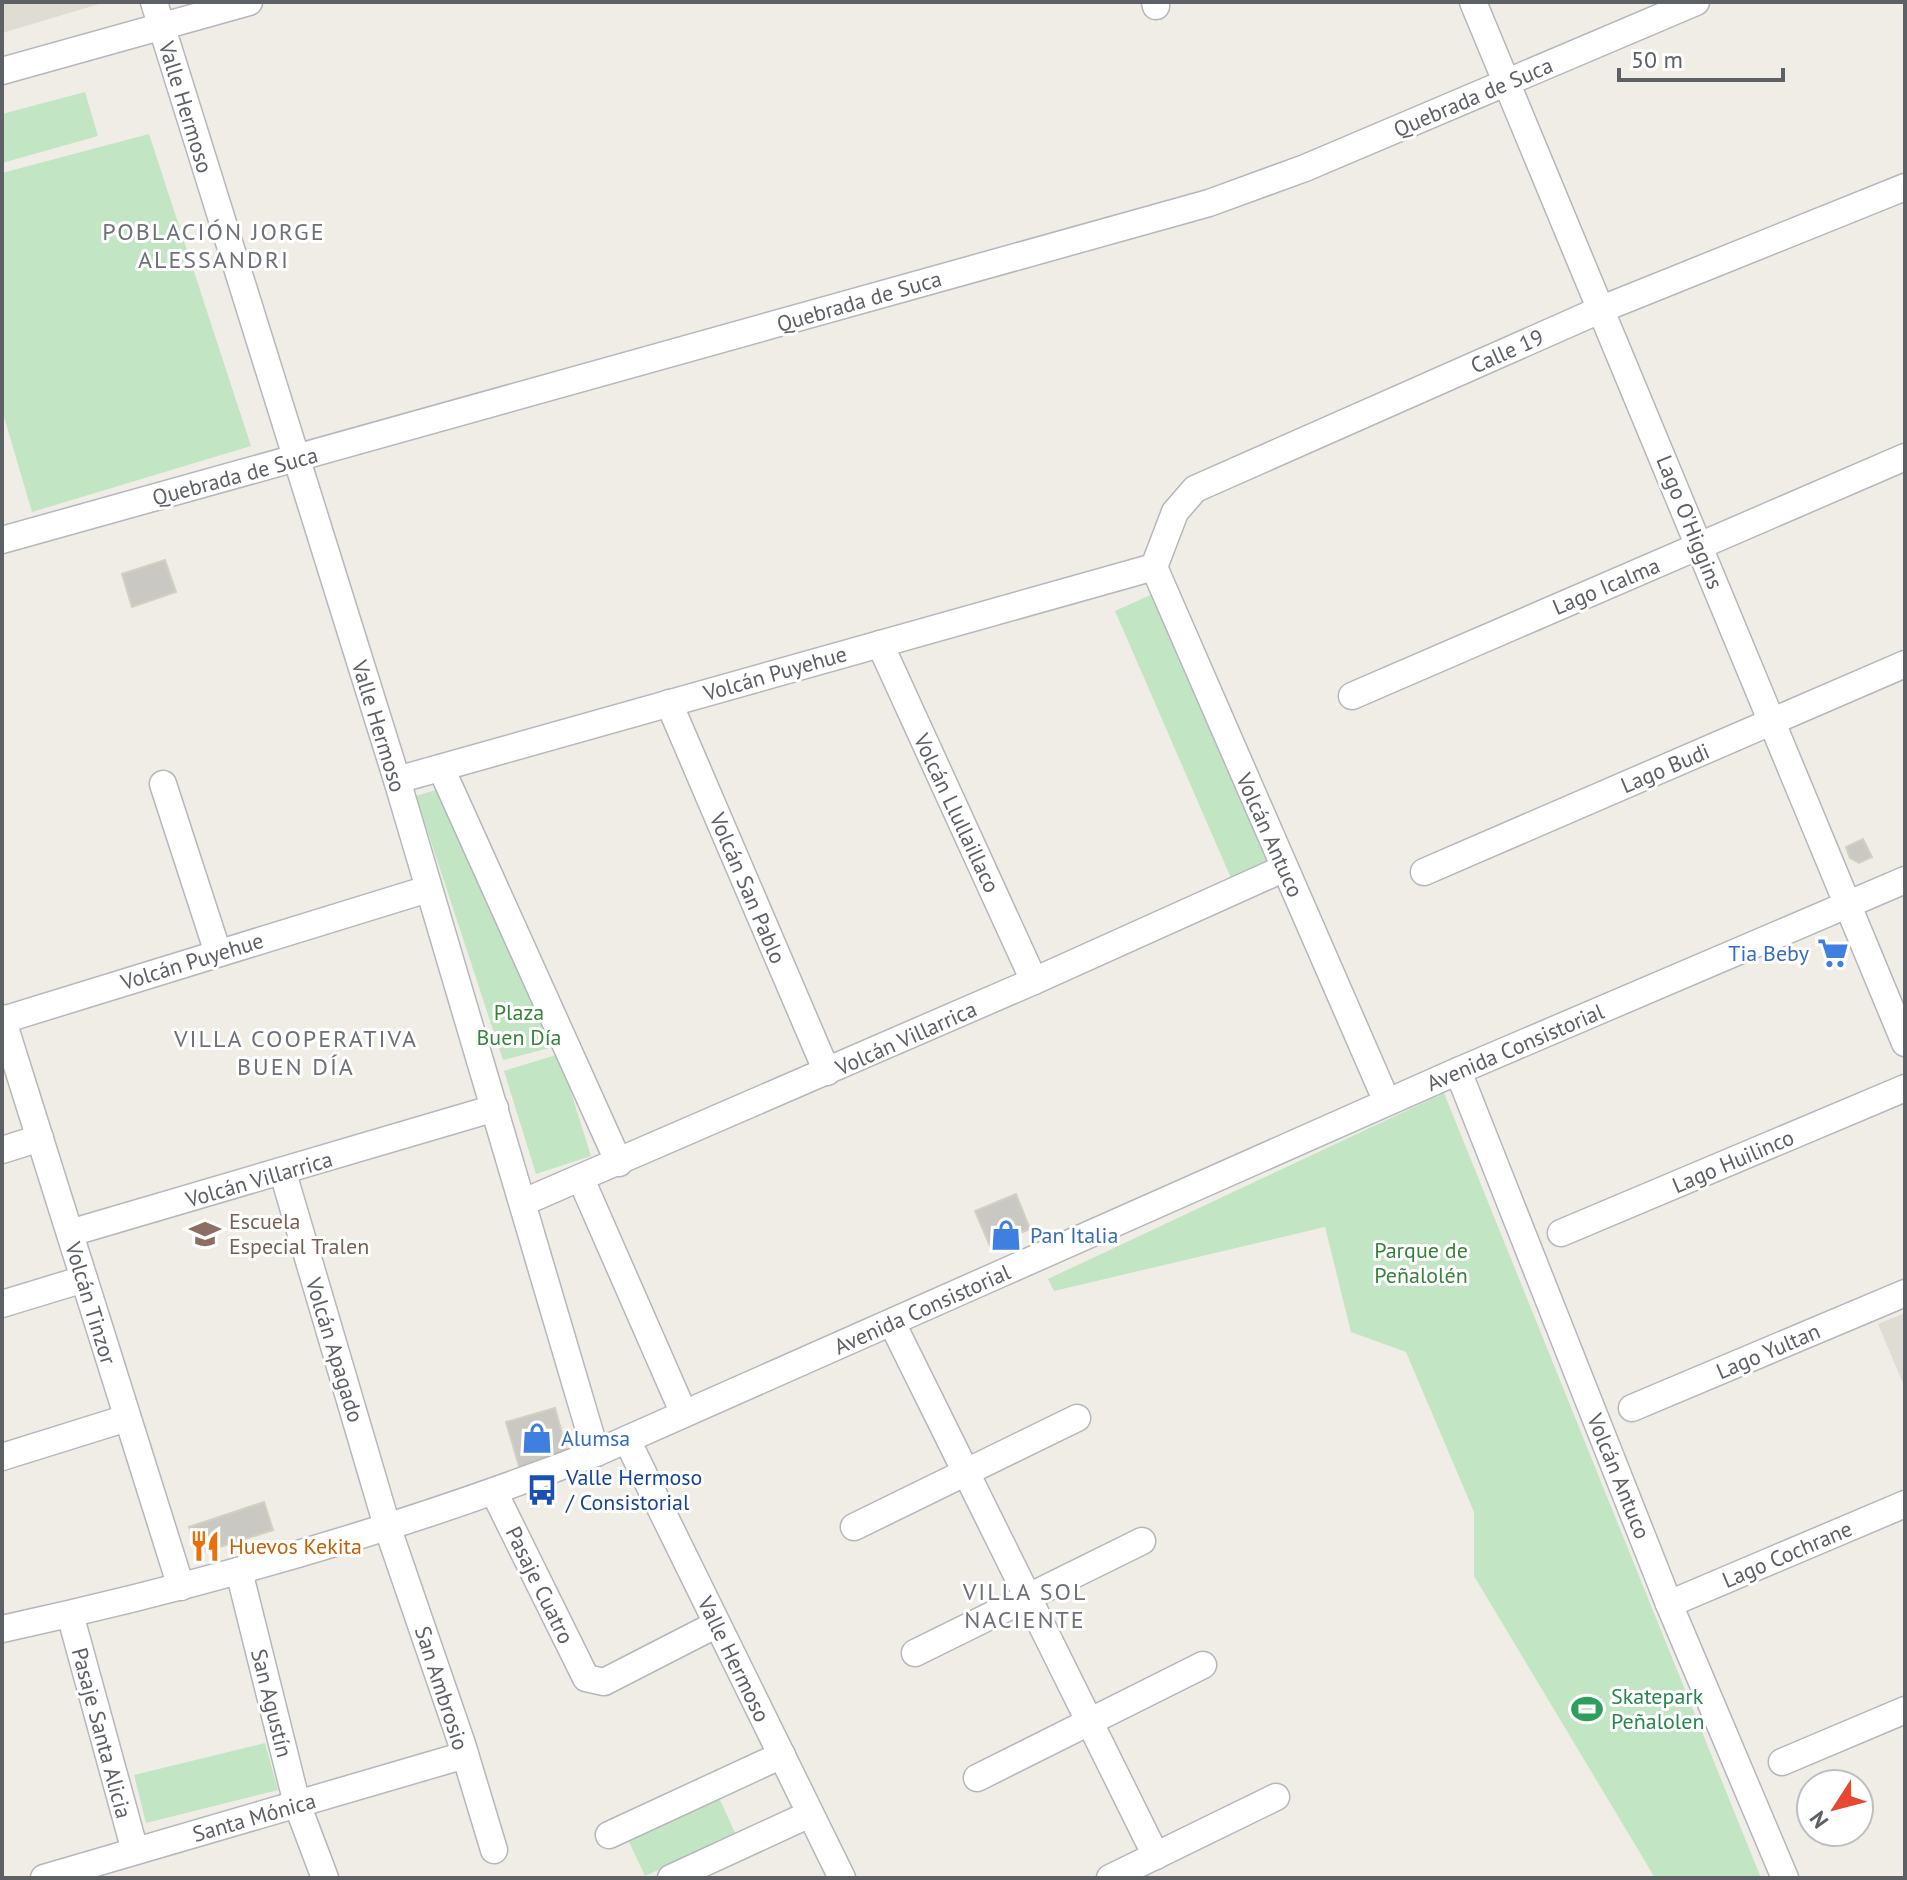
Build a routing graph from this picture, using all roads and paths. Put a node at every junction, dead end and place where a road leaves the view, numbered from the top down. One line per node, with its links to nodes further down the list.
1 (249, 2): 4 (street)
2 (1473, 2): 6 (street, Lago O'Higgins)
3 (1696, 2): 6 (street, Quebrada de Suca)
4 (158, 14): 5 (street); 10 (street, Valle Hermoso)
5 (2, 71)
6 (1508, 83): 8 (street, Lago O'Higgins); 10 (street, Quebrada de Suca)
7 (1905, 187): 8 (street, Calle 19)
8 (1602, 309): 12 (street, Lago O'Higgins); 13 (street, Calle 19)
9 (1905, 457): 12 (street, Lago Icalma)
10 (295, 460): 11 (street, Quebrada de Suca); 20 (street, Valle Hermoso)
11 (2, 540)
12 (1700, 546): 16 (street, Lago Icalma); 18 (street, Lago O'Higgins)
13 (1154, 567): 14 (street, Volcán Puyehue); 22 (street, Volcán Antuco)
14 (880, 644): 17 (street, Volcán Puyehue); 28 (street, Volcán Llullaillaco)
15 (1905, 664): 18 (street, Lago Budi)
16 (1352, 696)
17 (669, 703): 19 (street, Volcán Puyehue); 32 (street, Volcán San Pablo)
18 (1772, 722): 23 (street, Lago Budi); 26 (street, Lago O'Higgins)
19 (441, 768): 20 (street, Volcán Puyehue); 38 (street)
20 (397, 780): 25 (street, Valle Hermoso)
21 (163, 784): 27 (street)
22 (1285, 868): 28 (street, Volcán Villarrica); 34 (street, Volcán Antuco)
23 (1424, 872)
24 (1905, 880): 26 (street, Avenida Consistorial)
25 (428, 889): 27 (street, Volcán Puyehue); 35 (street, Valle Hermoso)
26 (1848, 905): 30 (street, Lago O'Higgins); 31 (street, Avenida Consistorial)
27 (218, 953): 29 (street, Volcán Puyehue)
28 (1034, 981): 32 (street, Volcán Villarrica)
29 (2, 1019): 36 (street, Volcán Tinzor)
30 (1905, 1043)
31 (1458, 1071): 34 (street, Avenida Consistorial); 64 (street, Volcán Antuco)
32 (827, 1072): 38 (street, Volcán Villarrica)
33 (1905, 1088): 43 (street, Lago Huilinco)
34 (1387, 1102): 47 (street, Avenida Consistorial)
35 (495, 1108): 39 (street, Volcán Villarrica); 41 (street, Valle Hermoso)
36 (40, 1138): 37 (street); 42 (street, Volcán Tinzor)
37 (2, 1150)
38 (619, 1163): 40 (street, Volcán Villarrica)
39 (283, 1173): 42 (street, Volcán Villarrica); 58 (street, Volcán Apagado)
40 (581, 1179): 41 (street, Volcán Villarrica); 49 (street)
41 (524, 1202): 53 (street, Valle Hermoso)
42 (70, 1233): 44 (street, Volcán Tinzor)
43 (1561, 1233)
44 (84, 1279): 46 (street); 50 (street, Volcán Tinzor)
45 (1905, 1293): 48 (street, Lago Yultan)
46 (2, 1304)
47 (892, 1323): 49 (street, Avenida Consistorial); 55 (street)
48 (1632, 1408)
49 (684, 1414): 52 (street, Avenida Consistorial)
50 (127, 1418): 54 (street); 62 (street, Volcán Tinzor)
51 (1077, 1418): 55 (street)
52 (627, 1440): 53 (street, Avenida Consistorial); 66 (street, Valle Hermoso)
53 (596, 1453): 56 (street, Avenida Consistorial)
54 (2, 1457)
55 (966, 1472): 59 (street); 63 (street)
56 (494, 1492): 58 (street, Avenida Consistorial); 66 (street, Pasaje Cuatro)
57 (1905, 1504): 64 (street, Lago Cochrane)
58 (387, 1526): 61 (street, Avenida Consistorial); 72 (street, San Ambrosio)
59 (854, 1527)
60 (1142, 1541): 63 (street)
61 (239, 1571): 62 (street, Avenida Consistorial); 77 (street, San Agustín)
62 (181, 1587): 65 (street, Avenida Consistorial)
63 (1028, 1597): 68 (street); 71 (street)
64 (1669, 1604): 88 (street, Volcán Antuco)
65 (70, 1614): 67 (street, Avenida Consistorial); 81 (street, Pasaje Santa Alicia)
66 (717, 1624): 73 (street, Valle Hermoso)
67 (2, 1629)
68 (915, 1653)
69 (1203, 1665): 71 (street)
70 (1905, 1710): 74 (street)
71 (1089, 1722): 75 (street); 82 (street)
72 (465, 1755): 77 (street, Santa Mónica); 80 (street, San Ambrosio)
73 (782, 1755): 78 (street, Valle Hermoso); 79 (street)
74 (1782, 1762)
75 (977, 1778)
76 (1276, 1797): 82 (street)
77 (297, 1804): 81 (street, Santa Mónica); 84 (street, San Agustín)
78 (810, 1814): 85 (street); 86 (street, Valle Hermoso)
79 (609, 1835)
80 (494, 1850)
81 (135, 1851): 83 (street, Santa Mónica)
82 (1156, 1856): 87 (street)
83 (44, 1878)
84 (325, 1878)
85 (671, 1878)
86 (842, 1878)
87 (1110, 1878)
88 (1785, 1878)

